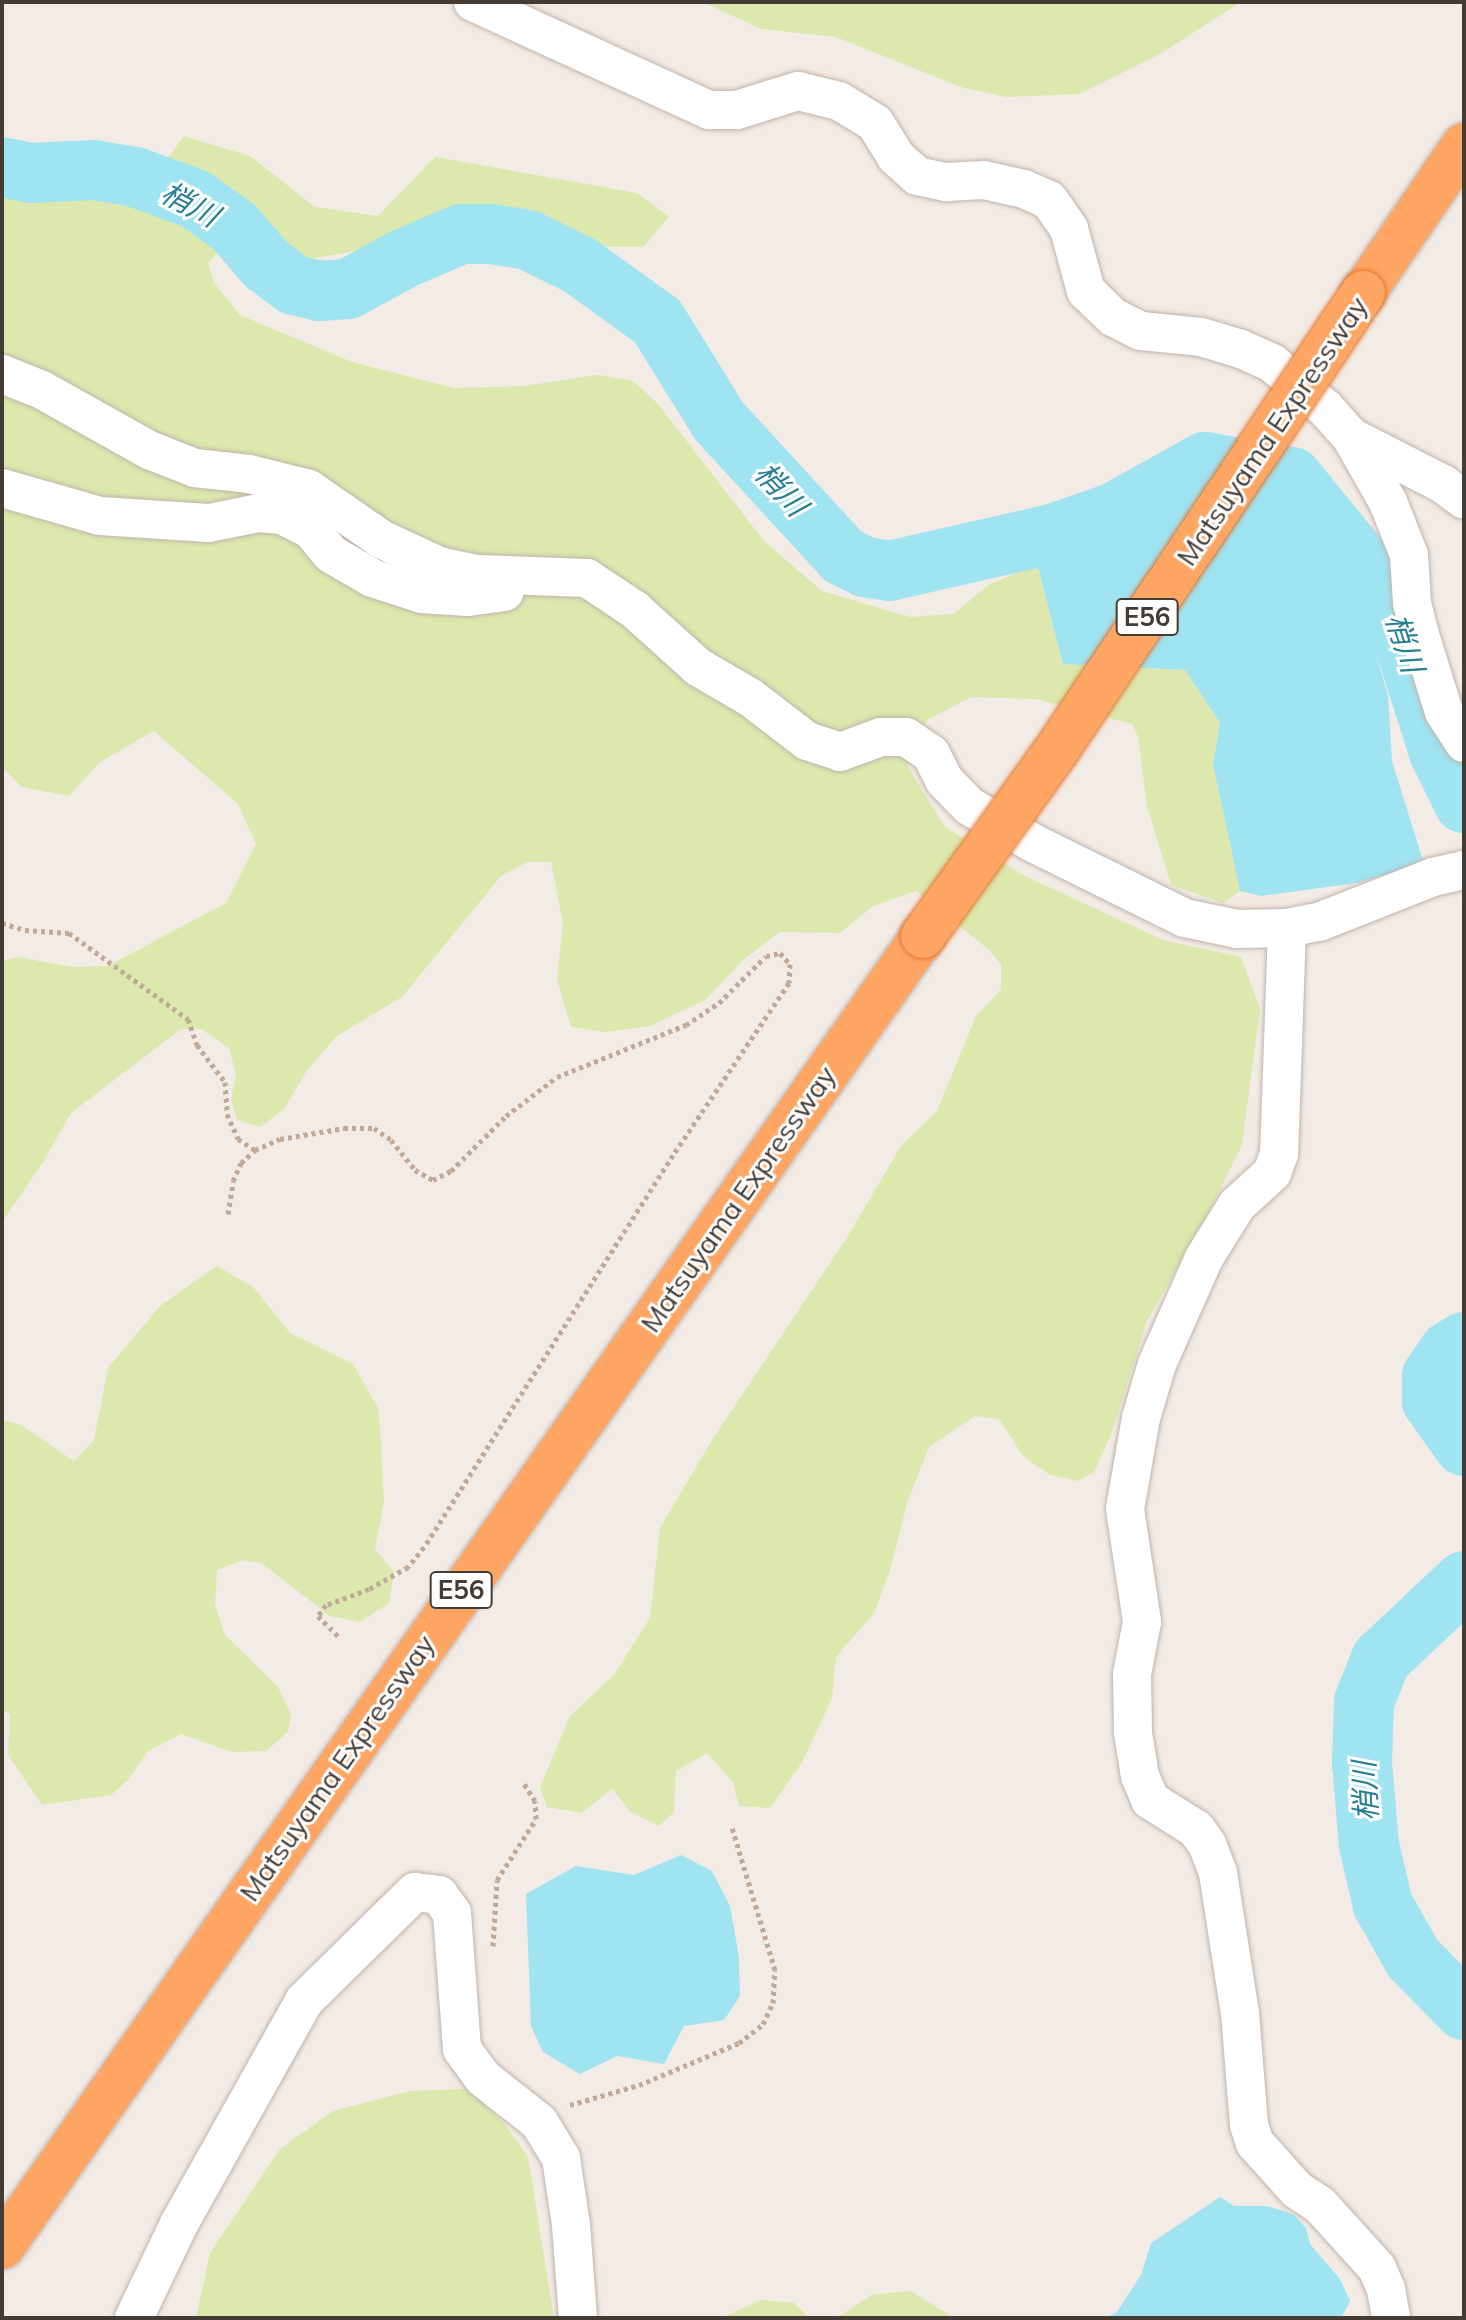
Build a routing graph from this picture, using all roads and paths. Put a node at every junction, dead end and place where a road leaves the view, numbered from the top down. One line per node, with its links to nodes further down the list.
1 (473, 2): 4 (street)
2 (1464, 145): 19 (highway, Matsuyama Expressway / E56, bridge)
3 (2, 374): 7 (street)
4 (1351, 437): 6 (street); 8 (street)
5 (2, 488): 7 (street)
6 (1464, 500)
7 (544, 577): 11 (street)
8 (1464, 743)
9 (1464, 870): 11 (street)
10 (2, 923): 12 (path)
11 (1287, 928): 22 (street)
12 (255, 1150): 13 (path); 14 (path)
13 (228, 1214)
14 (339, 1637)
15 (523, 1782): 17 (path)
16 (731, 1824): 18 (path)
17 (493, 1951)
18 (539, 2122): 20 (street); 21 (street)
19 (2, 2247)
20 (134, 2318)
21 (578, 2318)
22 (1391, 2318)

